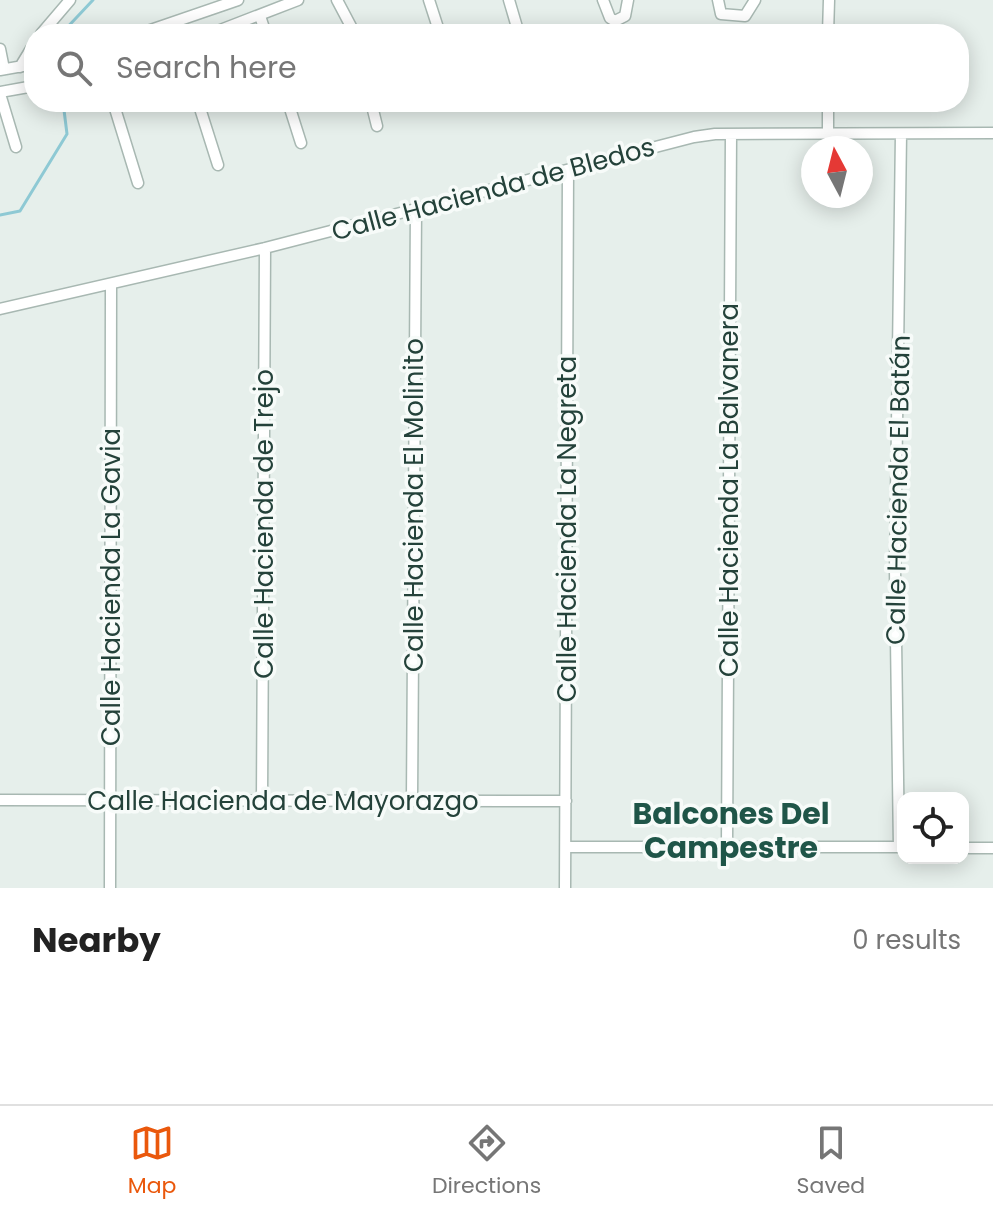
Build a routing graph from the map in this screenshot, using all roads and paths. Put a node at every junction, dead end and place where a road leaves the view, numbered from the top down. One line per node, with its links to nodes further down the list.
1 (238, 0): 14 (street)
2 (298, 0): 12 (street)
3 (337, 0): 17 (street)
4 (429, 0): 18 (street)
5 (509, 0): 19 (street)
6 (603, 0): 7 (street)
7 (628, 0)
8 (718, 0): 9 (street)
9 (755, 0)
10 (829, 0): 20 (street)
11 (65, 2): 13 (street)
12 (260, 16): 15 (street); 16 (street)
13 (48, 24)
14 (168, 24)
15 (238, 24)
16 (263, 24)
17 (350, 24)
18 (437, 24)
19 (516, 24)
20 (828, 24)
21 (0, 49): 25 (street)
22 (24, 60): 24 (street)
23 (24, 66): 24 (street)
24 (20, 67): 25 (street)
25 (2, 70)
26 (24, 88): 27 (street)
27 (0, 93): 39 (street)
28 (116, 112): 42 (street)
29 (201, 112): 40 (street)
30 (291, 112): 38 (street)
31 (374, 112): 33 (street)
32 (828, 112): 36 (street)
33 (377, 126)
34 (993, 133): 37 (street, Calle Hacienda de Bledos)
35 (731, 134): 36 (street, Calle Hacienda de Bledos); 41 (street, Calle Hacienda de Bledos); 53 (street, Calle Hacienda La Balvanera)
36 (828, 134): 37 (street, Calle Hacienda de Bledos)
37 (901, 134): 47 (street, Calle Hacienda El Batán)
38 (301, 143)
39 (16, 147)
40 (218, 165)
41 (568, 170): 43 (street, Calle Hacienda de Bledos); 52 (street, Calle Hacienda La Negreta)
42 (138, 183)
43 (416, 209): 44 (street, Calle Hacienda de Bledos); 51 (street, Calle Hacienda El Molinito)
44 (265, 248): 45 (street, Calle Hacienda de Bledos); 50 (street, Calle Hacienda de Trejo)
45 (111, 286): 46 (street, Calle Hacienda de Bledos); 49 (street, Calle Hacienda La Gavia)
46 (0, 309)
47 (900, 792)
48 (0, 800): 49 (street, Calle Hacienda de Mayorazgo)
49 (110, 800): 50 (street, Calle Hacienda de Mayorazgo); 58 (street, Calle Hacienda La Gavia)
50 (262, 800): 51 (street, Calle Hacienda de Mayorazgo)
51 (412, 800): 52 (street, Calle Hacienda de Mayorazgo)
52 (566, 801): 54 (street, Calle Hacienda La Negreta)
53 (727, 846): 54 (street); 55 (street)
54 (567, 847): 59 (street, Calle Hacienda La Negreta)
55 (897, 847)
56 (969, 848): 57 (street)
57 (993, 848)
58 (110, 888)
59 (565, 888)

